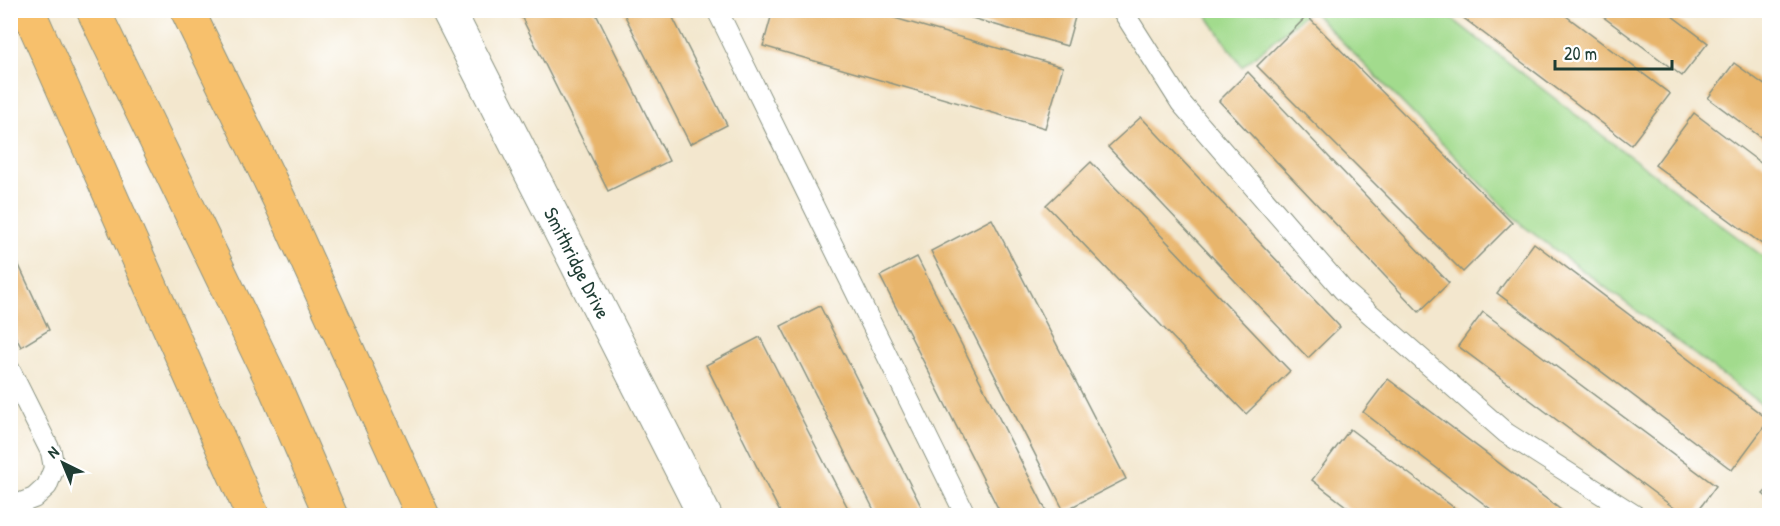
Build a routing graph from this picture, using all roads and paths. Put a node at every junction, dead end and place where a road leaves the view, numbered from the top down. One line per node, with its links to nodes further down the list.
1 (28, 10): 9 (highway)
2 (93, 10): 10 (highway)
3 (187, 10): 11 (highway)
4 (448, 10): 12 (street, Smithridge Drive)
5 (717, 10): 13 (lane)
6 (1122, 10): 14 (lane)
7 (10, 370): 8 (lane)
8 (10, 507)
9 (254, 516)
10 (331, 516)
11 (423, 516)
12 (705, 516)
13 (966, 516)
14 (1636, 516)

